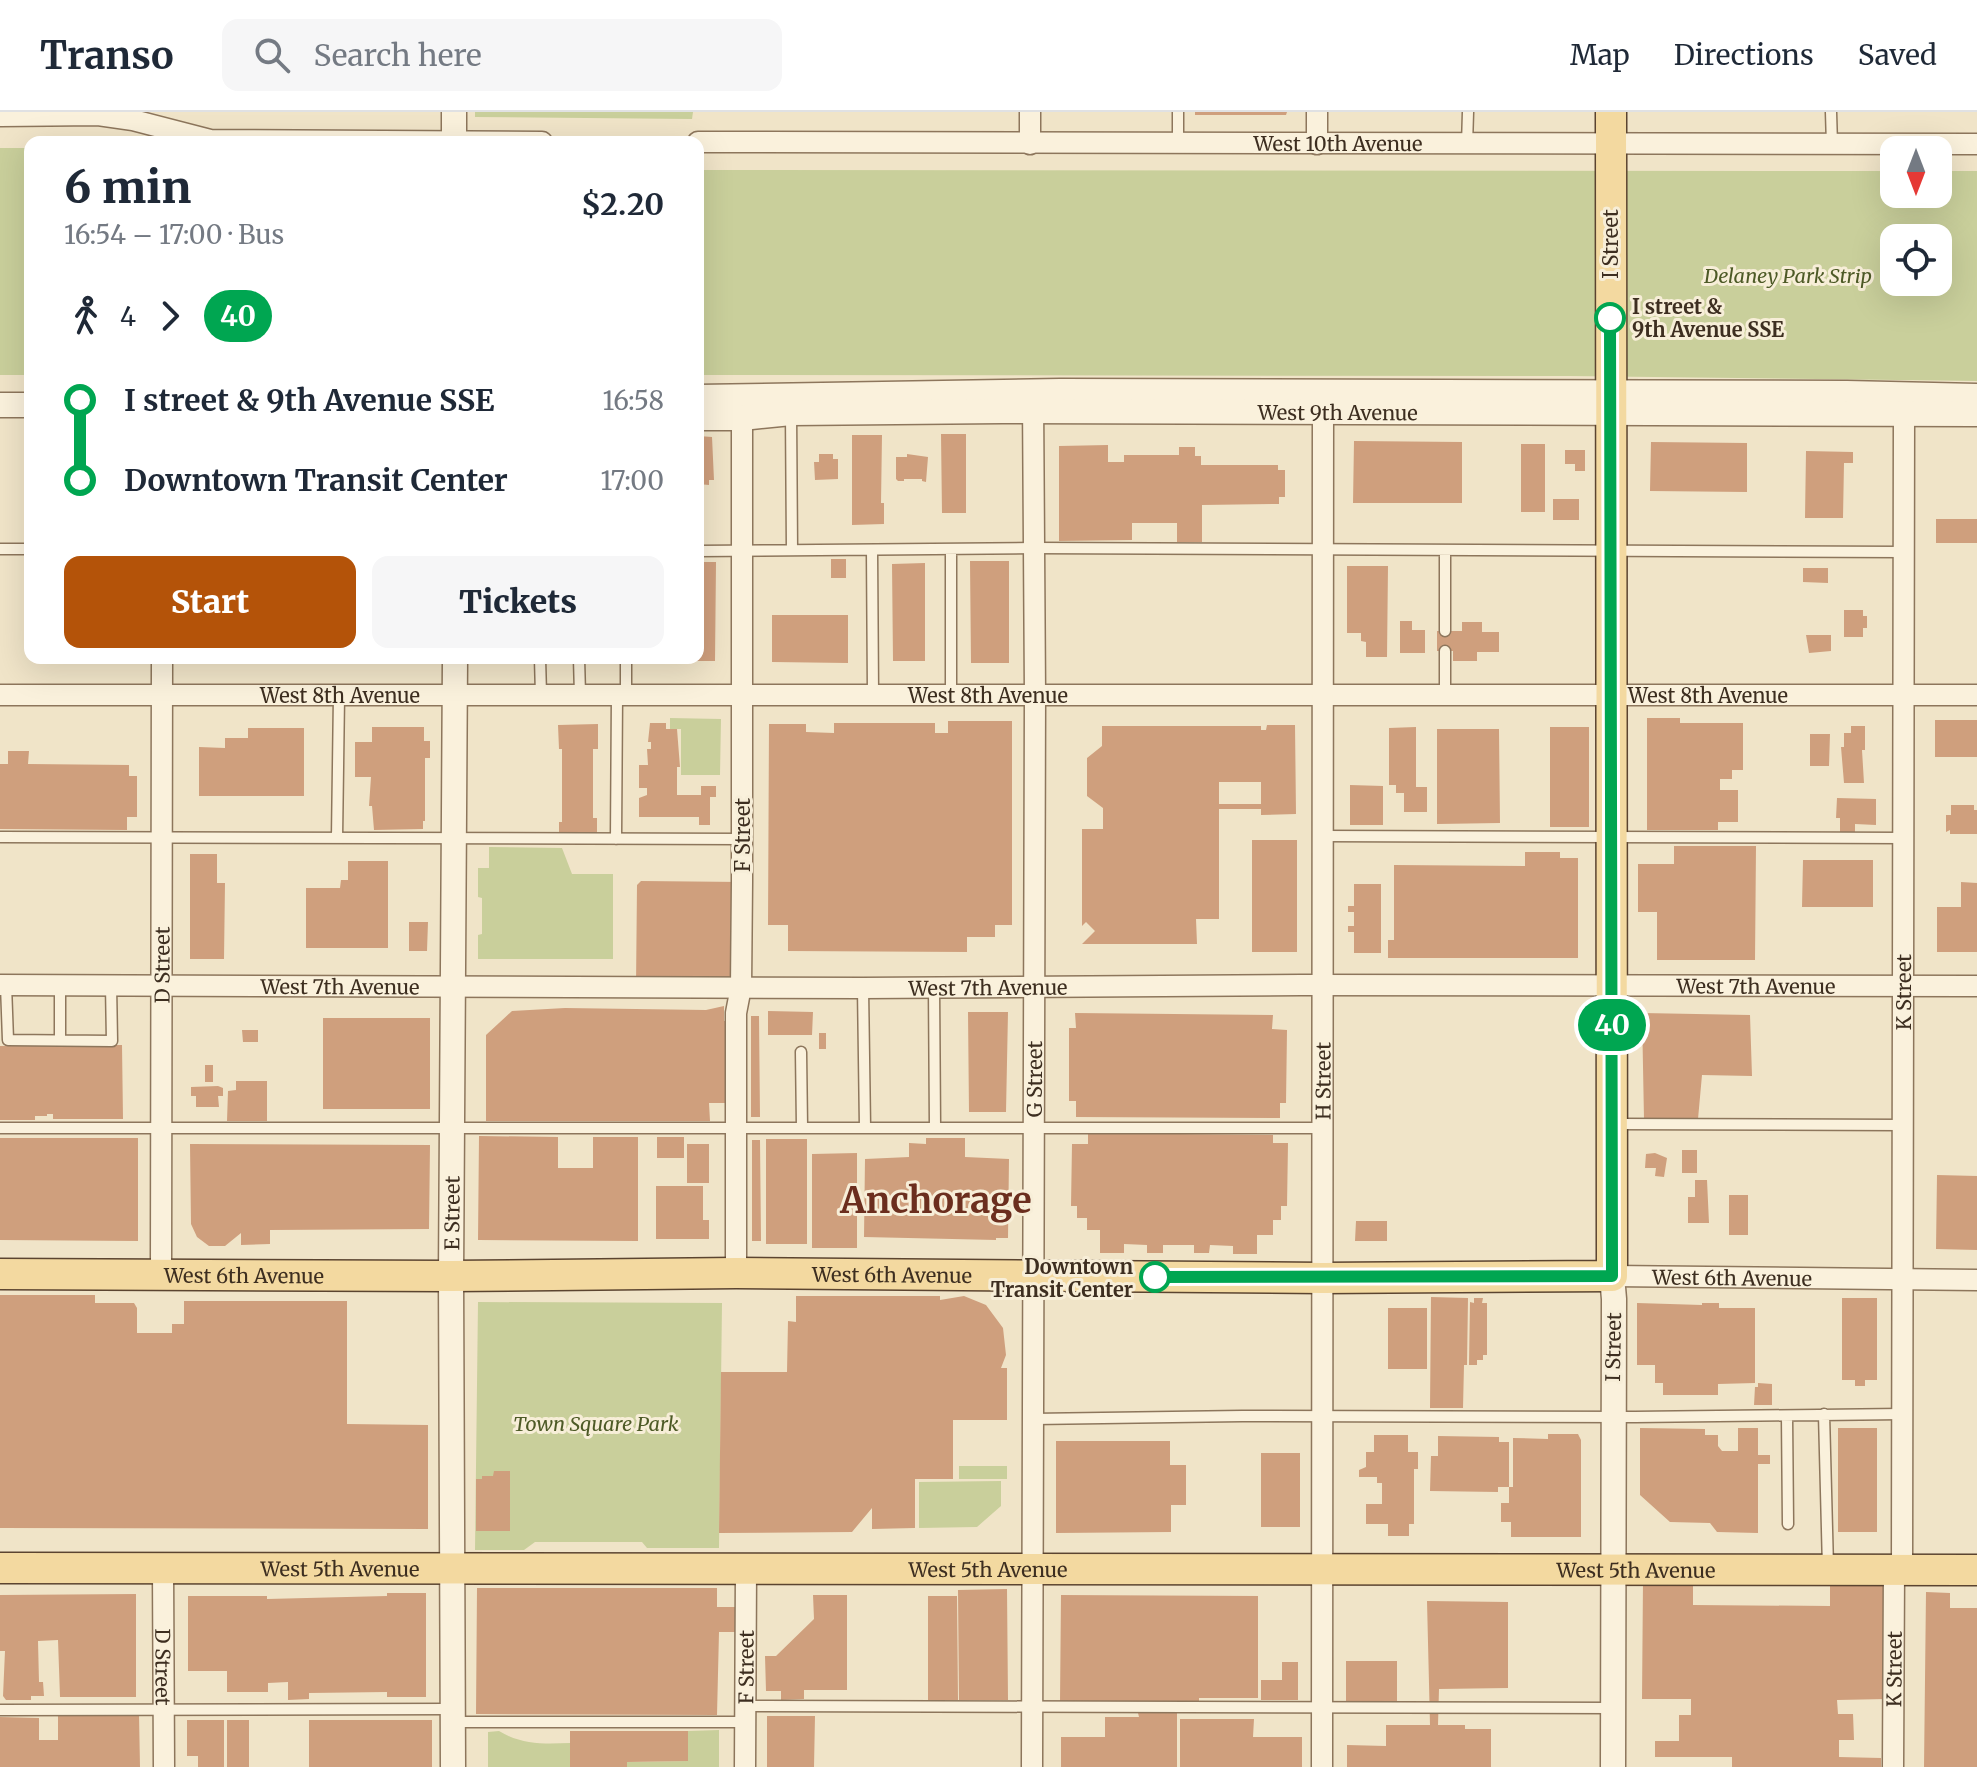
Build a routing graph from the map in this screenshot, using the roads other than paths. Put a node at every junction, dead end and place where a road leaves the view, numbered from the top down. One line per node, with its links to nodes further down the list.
1 (454, 112): 11 (street)
2 (1030, 112): 13 (street)
3 (1178, 112): 14 (lane)
4 (1317, 112): 15 (street)
5 (1468, 112): 17 (lane)
6 (1611, 112): 19 (main road, I Street)
7 (1831, 112): 18 (lane)
8 (0, 116): 9 (street)
9 (164, 120): 10 (street)
10 (201, 136)
11 (454, 136)
12 (704, 142): 13 (street, West 10th Avenue)
13 (1030, 144): 14 (street, West 10th Avenue)
14 (1178, 144): 15 (street, West 10th Avenue)
15 (1317, 144): 17 (street, West 10th Avenue)
16 (1977, 144): 18 (street, West 10th Avenue)
17 (1467, 145): 19 (street, West 10th Avenue)
18 (1832, 145): 19 (street, West 10th Avenue)
19 (1611, 146): 24 (main road, I Street)
20 (1977, 396): 24 (street, West 9th Avenue)
21 (704, 398): 27 (street, West 9th Avenue)
22 (1033, 402): 23 (street, West 9th Avenue); 27 (street, West 9th Avenue); 28 (street, West 9th Avenue); 32 (street, G Street)
23 (1323, 402): 24 (street, West 9th Avenue); 36 (street, H Street)
24 (1610, 403): 30 (street, West 9th Avenue); 40 (main road, I Street)
25 (0, 405): 26 (street)
26 (24, 405)
27 (742, 408): 28 (street, West 9th Avenue); 31 (street, West 9th Avenue); 42 (street, F Street)
28 (791, 413): 37 (lane)
29 (1977, 414): 30 (street, West 9th Avenue)
30 (1904, 415): 43 (street, K Street)
31 (704, 417)
32 (1034, 548): 35 (lane); 36 (lane); 53 (street, G Street)
33 (0, 549): 34 (lane)
34 (24, 549)
35 (951, 549): 38 (lane); 52 (lane)
36 (1323, 549): 39 (lane); 54 (street, H Street)
37 (792, 550): 38 (lane); 42 (lane)
38 (872, 550): 51 (lane)
39 (1445, 550): 40 (lane); 44 (lane)
40 (1610, 550): 43 (lane); 66 (main road, I Street)
41 (704, 551): 42 (lane)
42 (743, 551): 61 (street, F Street)
43 (1904, 552): 62 (street, K Street)
44 (1445, 631)
45 (1445, 651): 55 (lane)
46 (162, 664): 64 (street, D Street)
47 (455, 664): 57 (street, E Street)
48 (540, 664): 58 (lane)
49 (579, 664): 59 (lane)
50 (625, 664): 60 (lane)
51 (873, 694): 52 (street, West 8th Avenue); 61 (street, West 8th Avenue)
52 (951, 694): 53 (street, West 8th Avenue)
53 (1035, 694): 54 (street, West 8th Avenue); 87 (street, G Street)
54 (1324, 694): 55 (street, West 8th Avenue); 67 (street, H Street)
55 (1445, 694): 66 (street, West 8th Avenue)
56 (0, 695): 64 (street, West 8th Avenue)
57 (454, 695): 58 (street, West 8th Avenue); 65 (street, West 8th Avenue); 73 (street, E Street)
58 (541, 695): 59 (street, West 8th Avenue)
59 (580, 695): 60 (street, West 8th Avenue)
60 (621, 695): 61 (street, West 8th Avenue); 74 (lane)
61 (742, 695): 75 (street, F Street)
62 (1903, 695): 63 (street, West 8th Avenue); 66 (street, West 8th Avenue); 72 (street, K Street)
63 (1977, 695)
64 (162, 696): 65 (street, West 8th Avenue); 70 (street, D Street)
65 (339, 696): 71 (lane)
66 (1609, 696): 69 (main road, I Street)
67 (1323, 836): 69 (lane); 80 (street, H Street)
68 (0, 837): 70 (lane)
69 (1610, 837): 72 (lane); 82 (main road, I Street)
70 (162, 838): 71 (lane); 79 (street, D Street)
71 (337, 838): 73 (lane)
72 (1903, 838): 81 (street, K Street)
73 (454, 839): 74 (lane); 84 (street, E Street)
74 (616, 839): 75 (lane)
75 (743, 839): 85 (street, F Street)
76 (3, 985): 77 (street, West 7th Avenue); 89 (lane)
77 (60, 985): 78 (street, West 7th Avenue); 89 (lane)
78 (111, 985): 79 (street, West 7th Avenue); 89 (lane)
79 (162, 985): 84 (street, West 7th Avenue); 99 (street, D Street)
80 (1323, 985): 82 (street, West 7th Avenue); 87 (street, West 7th Avenue); 101 (street, H Street)
81 (1902, 985): 82 (street, West 7th Avenue); 83 (street, West 7th Avenue); 92 (street, K Street)
82 (1612, 986): 91 (main road, I Street)
83 (1977, 986)
84 (454, 987): 85 (street, West 7th Avenue); 100 (street, E Street)
85 (741, 987): 88 (street, West 7th Avenue); 95 (street, F Street)
86 (934, 987): 87 (street, West 7th Avenue); 88 (street, West 7th Avenue); 93 (lane)
87 (1034, 987): 94 (street, G Street)
88 (863, 988): 97 (lane)
89 (60, 1040)
90 (801, 1052): 96 (lane)
91 (1612, 1124): 92 (lane); 107 (main road, I Street)
92 (1902, 1125): 109 (street, K Street)
93 (935, 1126): 94 (lane); 97 (lane)
94 (1033, 1126): 101 (lane); 106 (street, G Street)
95 (736, 1127): 96 (lane); 100 (lane); 103 (street, F Street)
96 (802, 1127): 97 (lane)
97 (865, 1127)
98 (0, 1128): 99 (lane)
99 (161, 1128): 100 (lane); 102 (street, D Street)
100 (453, 1128): 105 (street, E Street)
101 (1323, 1128): 108 (street, H Street)
102 (161, 1273): 104 (main road, West 6th Avenue); 105 (main road, West 6th Avenue)
103 (736, 1273): 105 (main road, West 6th Avenue); 106 (main road, West 6th Avenue)
104 (0, 1274)
105 (451, 1276): 120 (street, E Street)
106 (1032, 1276): 108 (main road, West 6th Avenue); 116 (street, G Street)
107 (1612, 1276): 108 (main road, West 6th Avenue); 109 (street, West 6th Avenue); 113 (street, I Street)
108 (1323, 1278): 115 (street, H Street)
109 (1903, 1280): 110 (street, West 6th Avenue); 112 (street, K Street)
110 (1977, 1280)
111 (1824, 1414): 112 (lane); 114 (lane); 125 (lane)
112 (1902, 1414): 126 (street, K Street)
113 (1612, 1416): 114 (lane); 115 (lane); 124 (street, I Street)
114 (1787, 1416): 117 (lane)
115 (1323, 1417): 116 (lane); 123 (street, H Street)
116 (1033, 1419): 122 (street, G Street)
117 (1788, 1524)
118 (0, 1568): 119 (main road, West 5th Avenue)
119 (163, 1569): 120 (main road, West 5th Avenue); 132 (street, D Street)
120 (453, 1569): 121 (main road, West 5th Avenue); 134 (street, E Street)
121 (746, 1569): 122 (main road, West 5th Avenue); 133 (street, F Street)
122 (1034, 1569): 123 (main road, West 5th Avenue); 128 (street, G Street)
123 (1323, 1569): 124 (main road, West 5th Avenue); 130 (street, H Street)
124 (1613, 1569): 125 (main road, West 5th Avenue); 129 (street, I Street)
125 (1829, 1570): 126 (main road, West 5th Avenue)
126 (1898, 1570): 127 (main road, West 5th Avenue); 141 (street, K Street)
127 (1977, 1570)
128 (1033, 1707): 130 (lane); 133 (lane); 138 (street, G Street)
129 (1613, 1708): 130 (lane); 140 (street, I Street)
130 (1323, 1709): 139 (street, H Street)
131 (0, 1710): 132 (lane)
132 (165, 1710): 134 (lane); 135 (street, D Street)
133 (745, 1714): 134 (lane); 137 (street, F Street)
134 (453, 1715): 136 (street, E Street)
135 (164, 1767)
136 (453, 1767)
137 (745, 1767)
138 (1032, 1767)
139 (1322, 1767)
140 (1613, 1767)
141 (1893, 1767)

